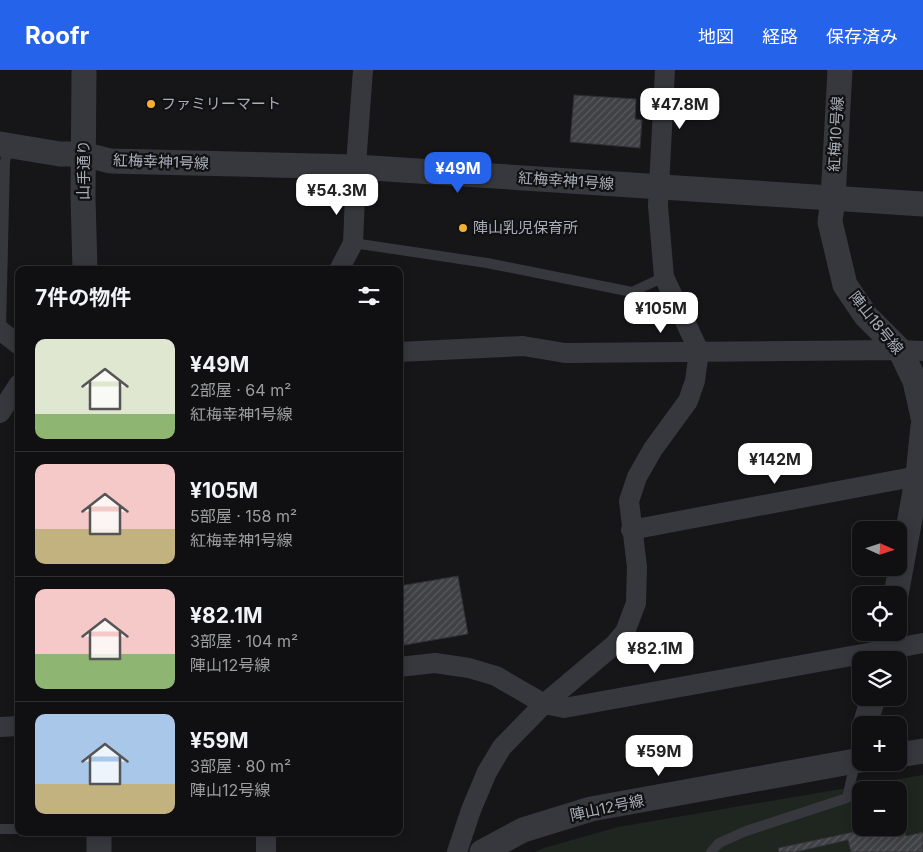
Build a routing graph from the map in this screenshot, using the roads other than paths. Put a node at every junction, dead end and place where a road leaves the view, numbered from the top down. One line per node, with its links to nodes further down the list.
1 (84, 70): 6 (street, 山手通り)
2 (363, 70): 7 (street)
3 (666, 70): 8 (street)
4 (840, 70): 9 (street, 紅梅10号線)
5 (4, 145): 6 (street, 紅梅幸神1号線); 15 (lane)
6 (83, 154): 7 (street, 紅梅幸神1号線); 12 (street, 山手通り)
7 (356, 167): 8 (street, 紅梅幸神1号線); 11 (street)
8 (660, 188): 9 (street, 紅梅幸神1号線); 14 (street)
9 (833, 198): 10 (street, 紅梅幸神1号線); 17 (street, 陣山18号線)
10 (923, 204)
11 (353, 243): 13 (street); 14 (lane)
12 (85, 266)
13 (341, 266)
14 (664, 277): 18 (street)
15 (0, 330): 16 (street)
16 (15, 342)
17 (911, 350): 18 (street); 22 (street, 陣山18号線)
18 (699, 351): 19 (street); 25 (street)
19 (403, 352)
20 (15, 390): 21 (street)
21 (0, 413)
22 (923, 417)
23 (923, 426): 24 (street)
24 (920, 475): 25 (street); 26 (street)
25 (631, 530): 30 (street)
26 (898, 586)
27 (923, 643): 28 (street)
28 (886, 647): 30 (street)
29 (403, 667): 30 (street)
30 (544, 704): 43 (street)
31 (0, 726): 32 (street)
32 (15, 726)
33 (923, 751): 34 (street)
34 (907, 754)
35 (852, 755): 44 (street, 陣山12号線)
36 (854, 771): 45 (lane)
37 (15, 828): 38 (lane)
38 (0, 829)
39 (99, 836): 41 (street)
40 (266, 836): 42 (street)
41 (99, 852)
42 (266, 852)
43 (457, 852)
44 (482, 852)
45 (711, 852)

